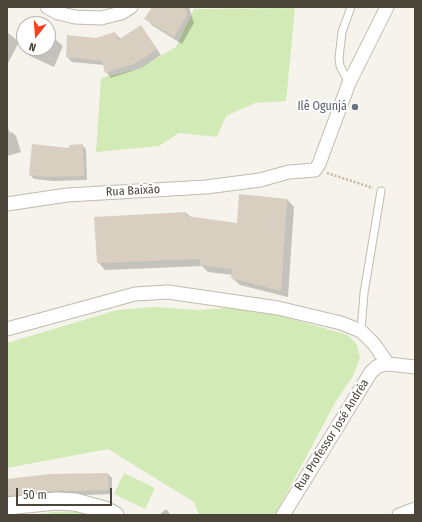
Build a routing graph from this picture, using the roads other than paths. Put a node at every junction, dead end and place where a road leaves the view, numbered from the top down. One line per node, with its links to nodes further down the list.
1 (46, 7): 2 (street)
2 (131, 7)
3 (351, 7): 5 (lane)
4 (387, 7): 5 (street)
5 (349, 83): 7 (street, Rua Baixão)
6 (381, 191): 9 (lane)
7 (7, 204)
8 (7, 329): 9 (street)
9 (360, 331): 10 (street)
10 (388, 364): 11 (street); 15 (street, Rua Professor José Andréa)
11 (415, 365)
12 (7, 506): 14 (street)
13 (415, 509): 16 (street)
14 (115, 515)
15 (282, 515)
16 (399, 515)

